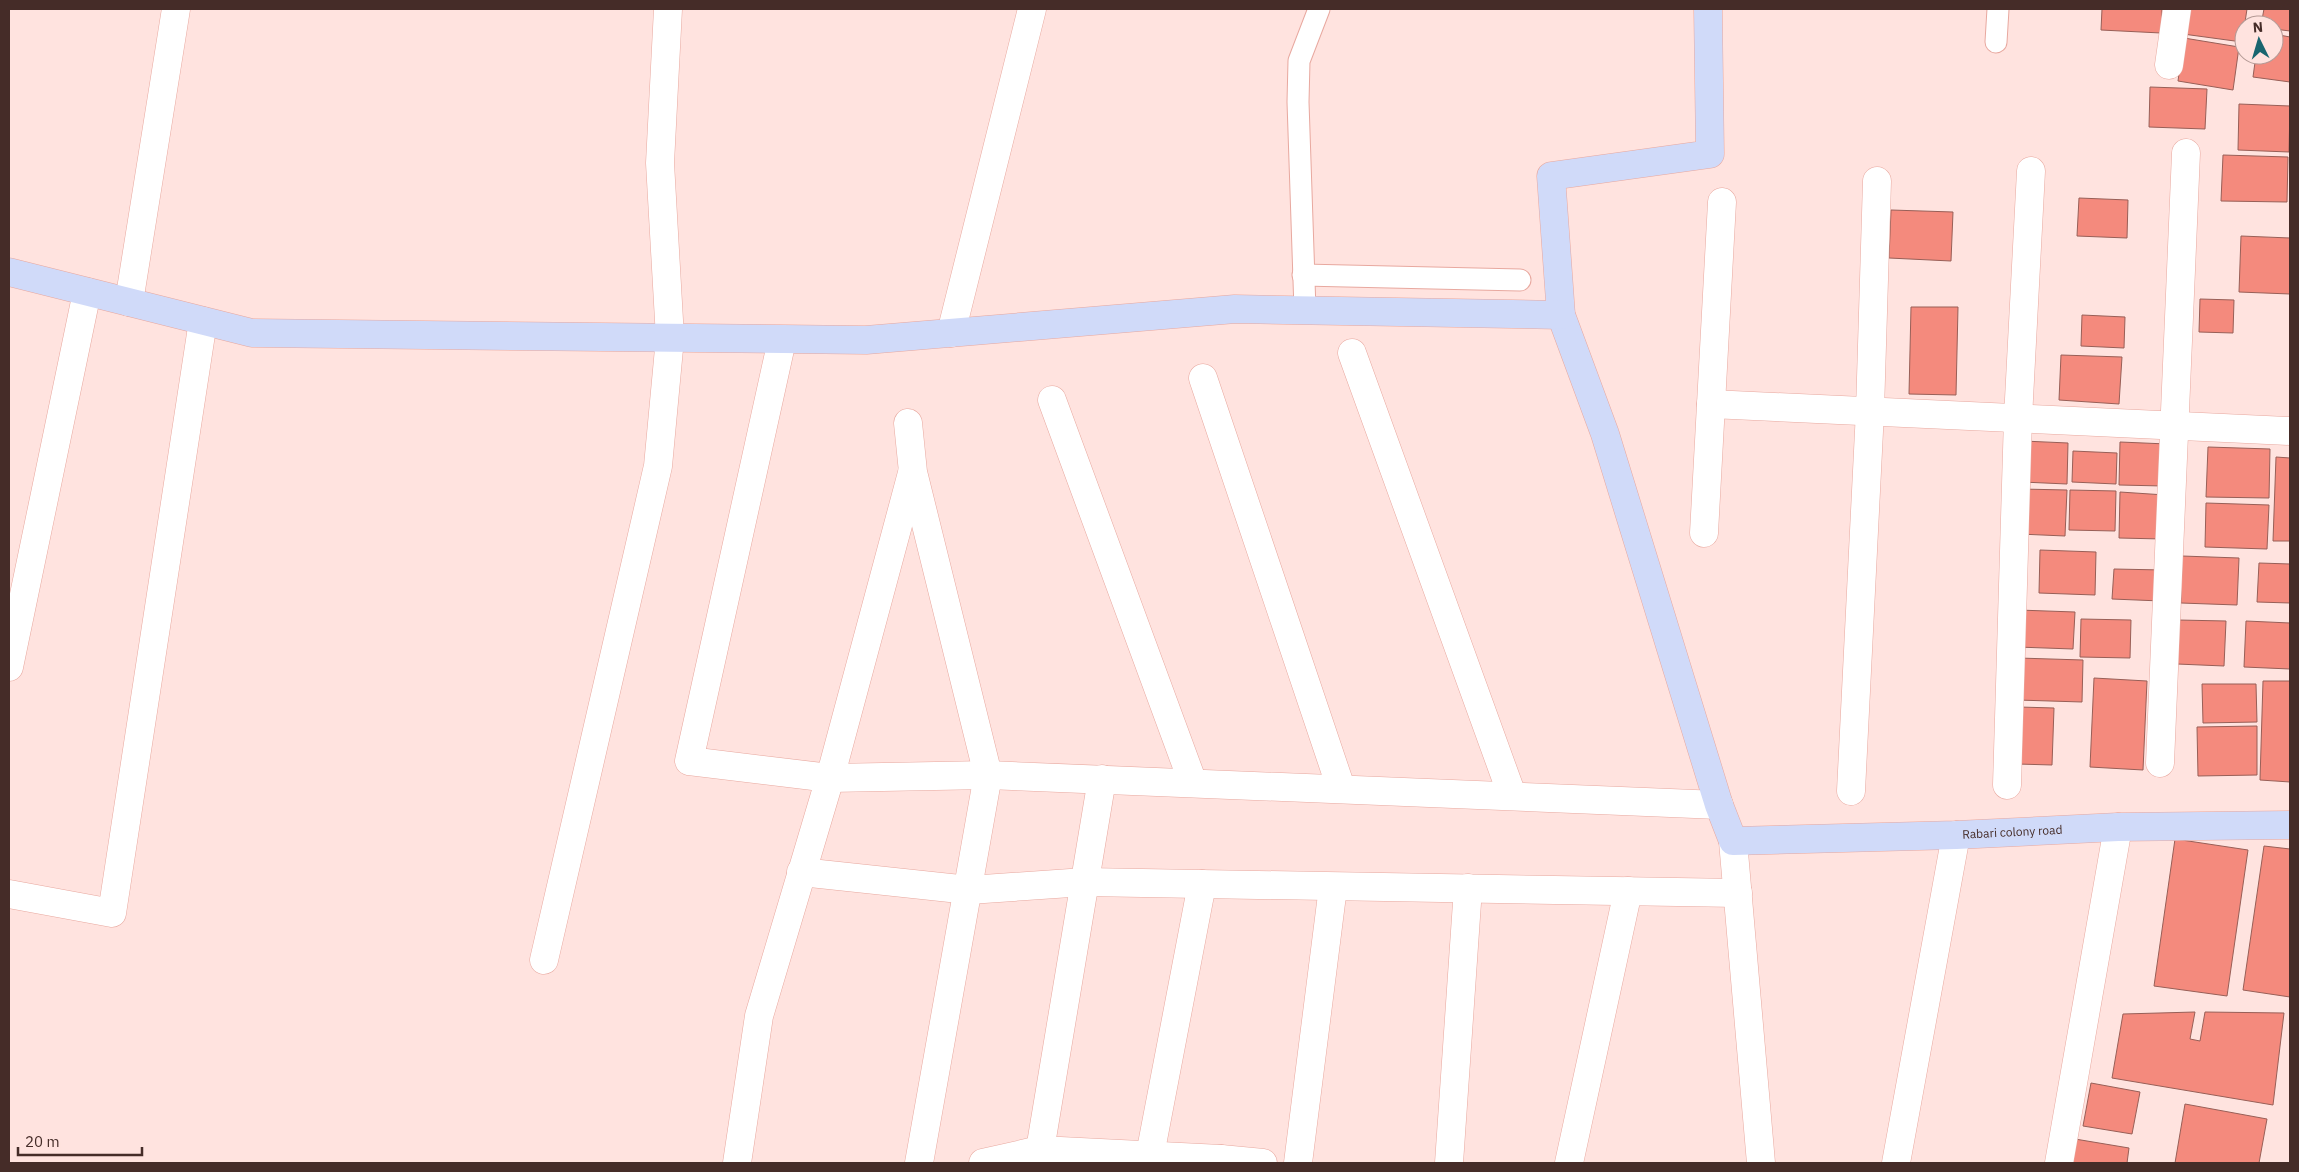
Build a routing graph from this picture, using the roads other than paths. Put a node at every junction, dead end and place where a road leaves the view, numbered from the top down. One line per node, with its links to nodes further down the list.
1 (176, 9): 18 (street)
2 (668, 9): 23 (street)
3 (1032, 9): 22 (street)
4 (1319, 9): 15 (lane)
5 (1708, 9): 20 (street)
6 (1998, 9): 8 (lane)
7 (2177, 9): 9 (street)
8 (1996, 42)
9 (2169, 65)
10 (2186, 154): 32 (street)
11 (2031, 171): 30 (street)
12 (1877, 180): 29 (street)
13 (1722, 202): 28 (street)
14 (9, 272): 17 (street)
15 (1304, 275): 16 (lane); 19 (lane)
16 (1520, 280)
17 (87, 292): 18 (street); 36 (street)
18 (129, 302): 21 (street)
19 (1305, 310): 20 (street); 22 (street)
20 (1561, 314): 46 (street)
21 (203, 321): 23 (street); 59 (street)
22 (951, 333): 24 (street)
23 (670, 338): 24 (street); 60 (street)
24 (782, 340): 39 (street)
25 (1352, 353): 45 (street)
26 (1203, 378): 43 (street)
27 (1052, 400): 41 (street)
28 (1711, 404): 29 (street); 35 (street)
29 (1870, 411): 30 (street); 44 (street)
30 (2018, 418): 32 (street); 42 (street)
31 (908, 423): 34 (street)
32 (2174, 426): 33 (street); 37 (street)
33 (2290, 431)
34 (913, 472): 38 (street); 39 (street)
35 (1704, 534)
36 (9, 667)
37 (2160, 763)
38 (988, 775): 39 (street); 40 (street); 56 (street)
39 (830, 778): 51 (street)
40 (1102, 779): 41 (street); 52 (street)
41 (1194, 783): 43 (street)
42 (2007, 785)
43 (1341, 788): 45 (street)
44 (1851, 791)
45 (1512, 795): 46 (street)
46 (1719, 805): 50 (street)
47 (2290, 825): 48 (street, Rabari colony road)
48 (2118, 827): 49 (street, Rabari colony road); 73 (street)
49 (1956, 835): 50 (street, Rabari colony road); 72 (street)
50 (1733, 841): 58 (street)
51 (802, 872): 56 (street); 64 (street)
52 (1085, 882): 53 (street); 56 (street); 62 (street)
53 (1202, 884): 54 (street); 61 (street)
54 (1333, 886): 55 (street); 68 (street)
55 (1468, 888): 57 (street); 69 (street)
56 (969, 890): 65 (street)
57 (1628, 891): 58 (street); 70 (street)
58 (1738, 893): 71 (street)
59 (9, 894)
60 (544, 960)
61 (1150, 1155): 62 (street); 63 (street)
62 (1039, 1157): 66 (street)
63 (1221, 1161): 67 (street)
64 (737, 1163)
65 (919, 1163)
66 (983, 1163)
67 (1263, 1163)
68 (1298, 1163)
69 (1449, 1163)
70 (1570, 1163)
71 (1761, 1163)
72 (1896, 1163)
73 (2059, 1163)

